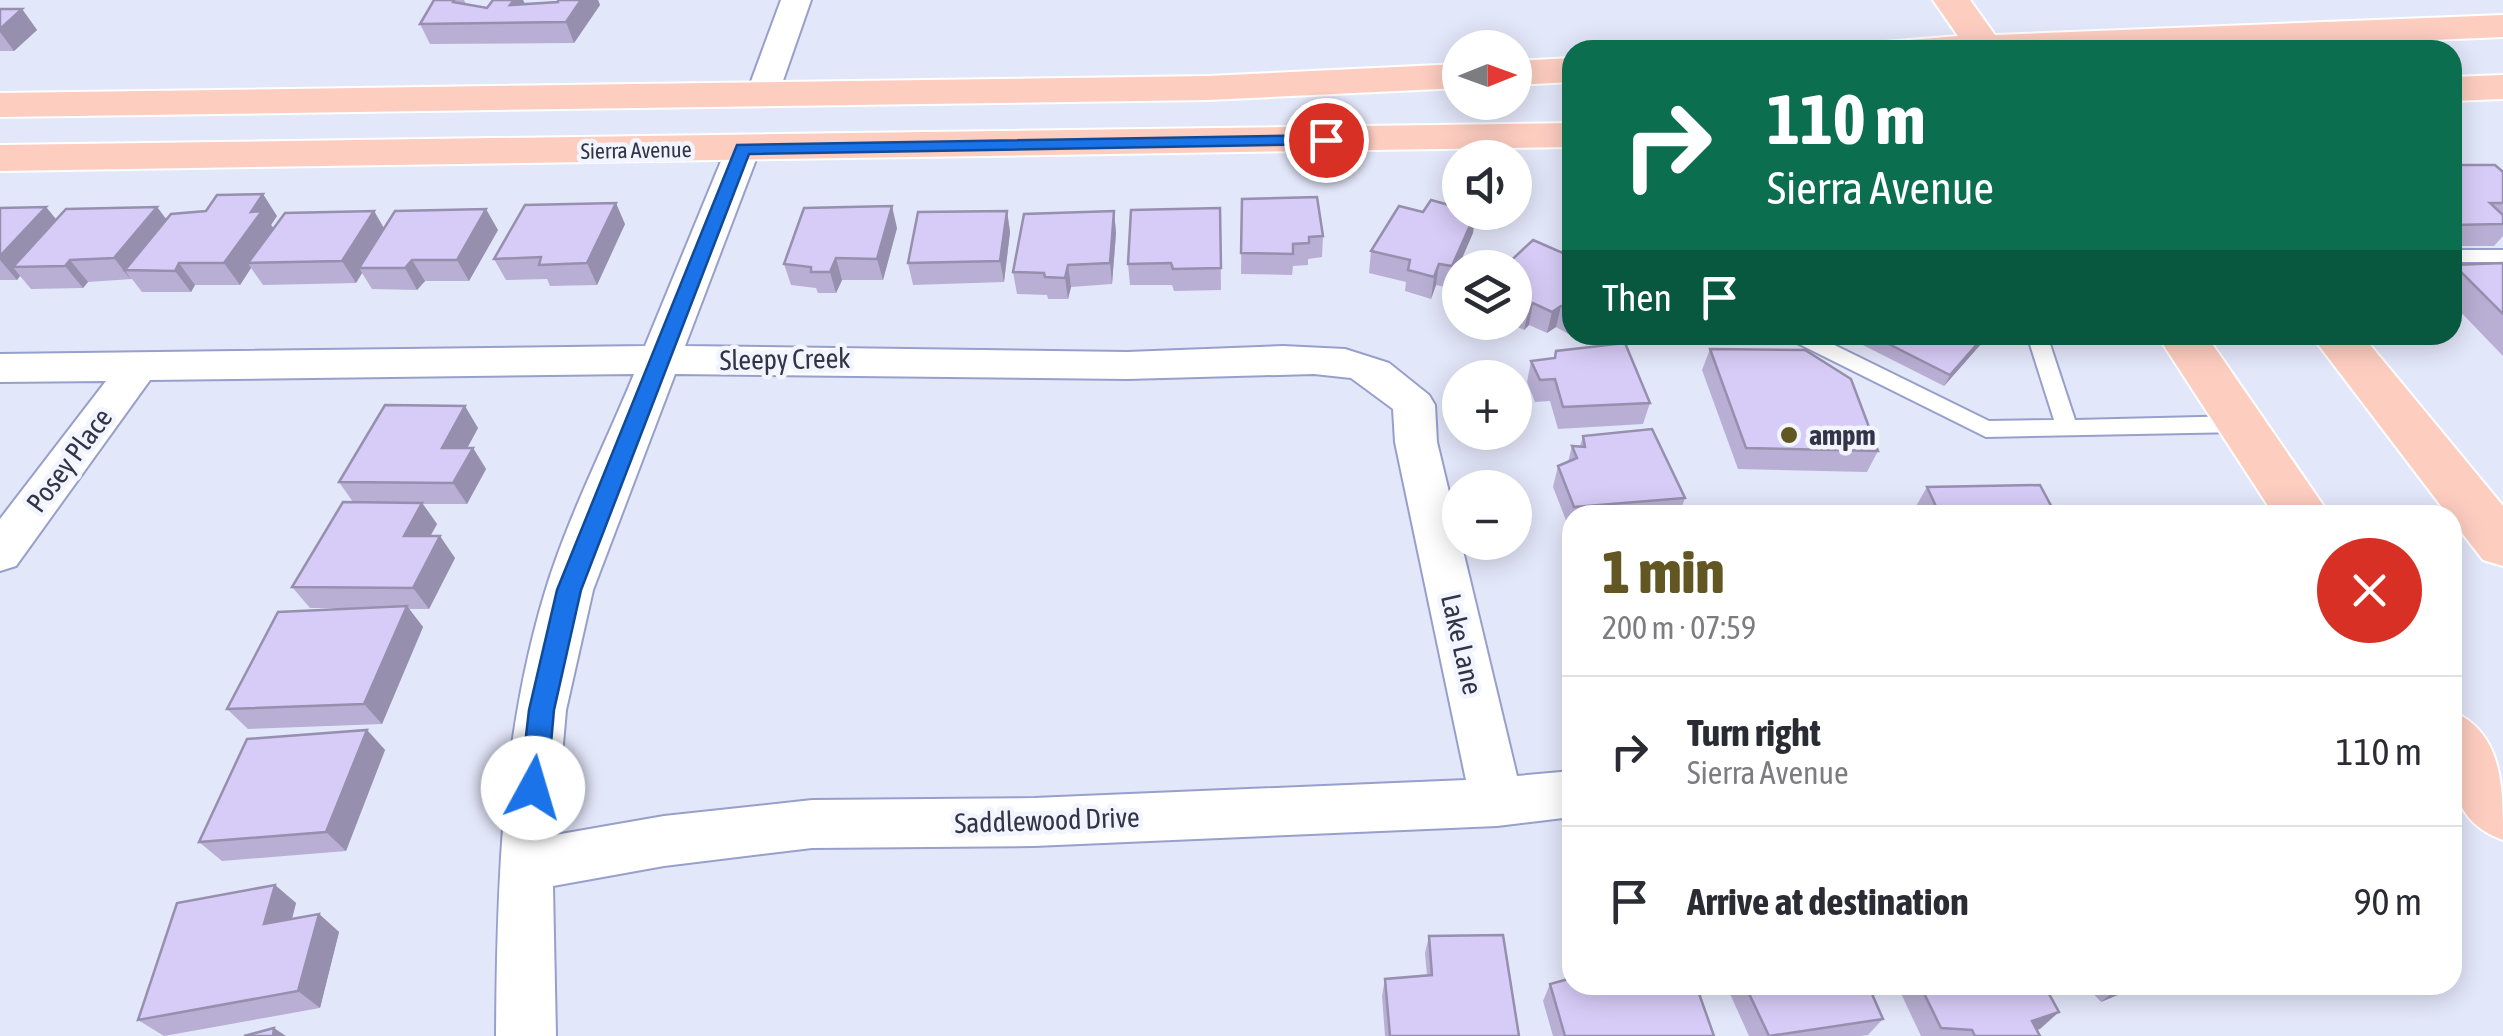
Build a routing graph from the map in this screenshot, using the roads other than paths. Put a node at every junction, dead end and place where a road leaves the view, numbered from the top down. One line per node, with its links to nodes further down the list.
1 (796, 0): 12 (street)
2 (1950, 0): 5 (main road)
3 (2503, 26): 4 (main road)
4 (2094, 36): 6 (main road)
5 (1979, 40)
6 (2061, 40)
7 (1562, 71): 8 (main road)
8 (1532, 72)
9 (1442, 77): 12 (main road, Sierra Avenue)
10 (2503, 87): 11 (main road)
11 (2462, 89)
12 (762, 94): 13 (main road, Sierra Avenue)
13 (0, 105)
14 (1562, 135): 15 (main road, Sierra Avenue)
15 (743, 148): 16 (main road, Sierra Avenue); 23 (street)
16 (0, 158)
17 (2462, 256): 18 (lane)
18 (2503, 256)
19 (1818, 345): 28 (lane)
20 (2040, 345): 28 (lane)
21 (2189, 345): 27 (main road)
22 (2343, 345): 30 (main road)
23 (662, 360): 25 (street, Sleepy Creek); 26 (street, Sleepy Creek); 36 (street)
24 (0, 368): 25 (street, Sleepy Creek)
25 (138, 368): 31 (street, Posey Place)
26 (1388, 378): 34 (street, Lake Lane)
27 (2242, 424): 28 (lane); 29 (main road)
28 (2066, 428)
29 (2297, 505)
30 (2503, 545)
31 (0, 553)
32 (2462, 752): 35 (main road)
33 (1562, 795): 34 (street, Saddlewood Drive)
34 (1497, 802): 36 (street, Saddlewood Drive)
35 (2503, 811)
36 (525, 866): 37 (street)
37 (526, 1036)

